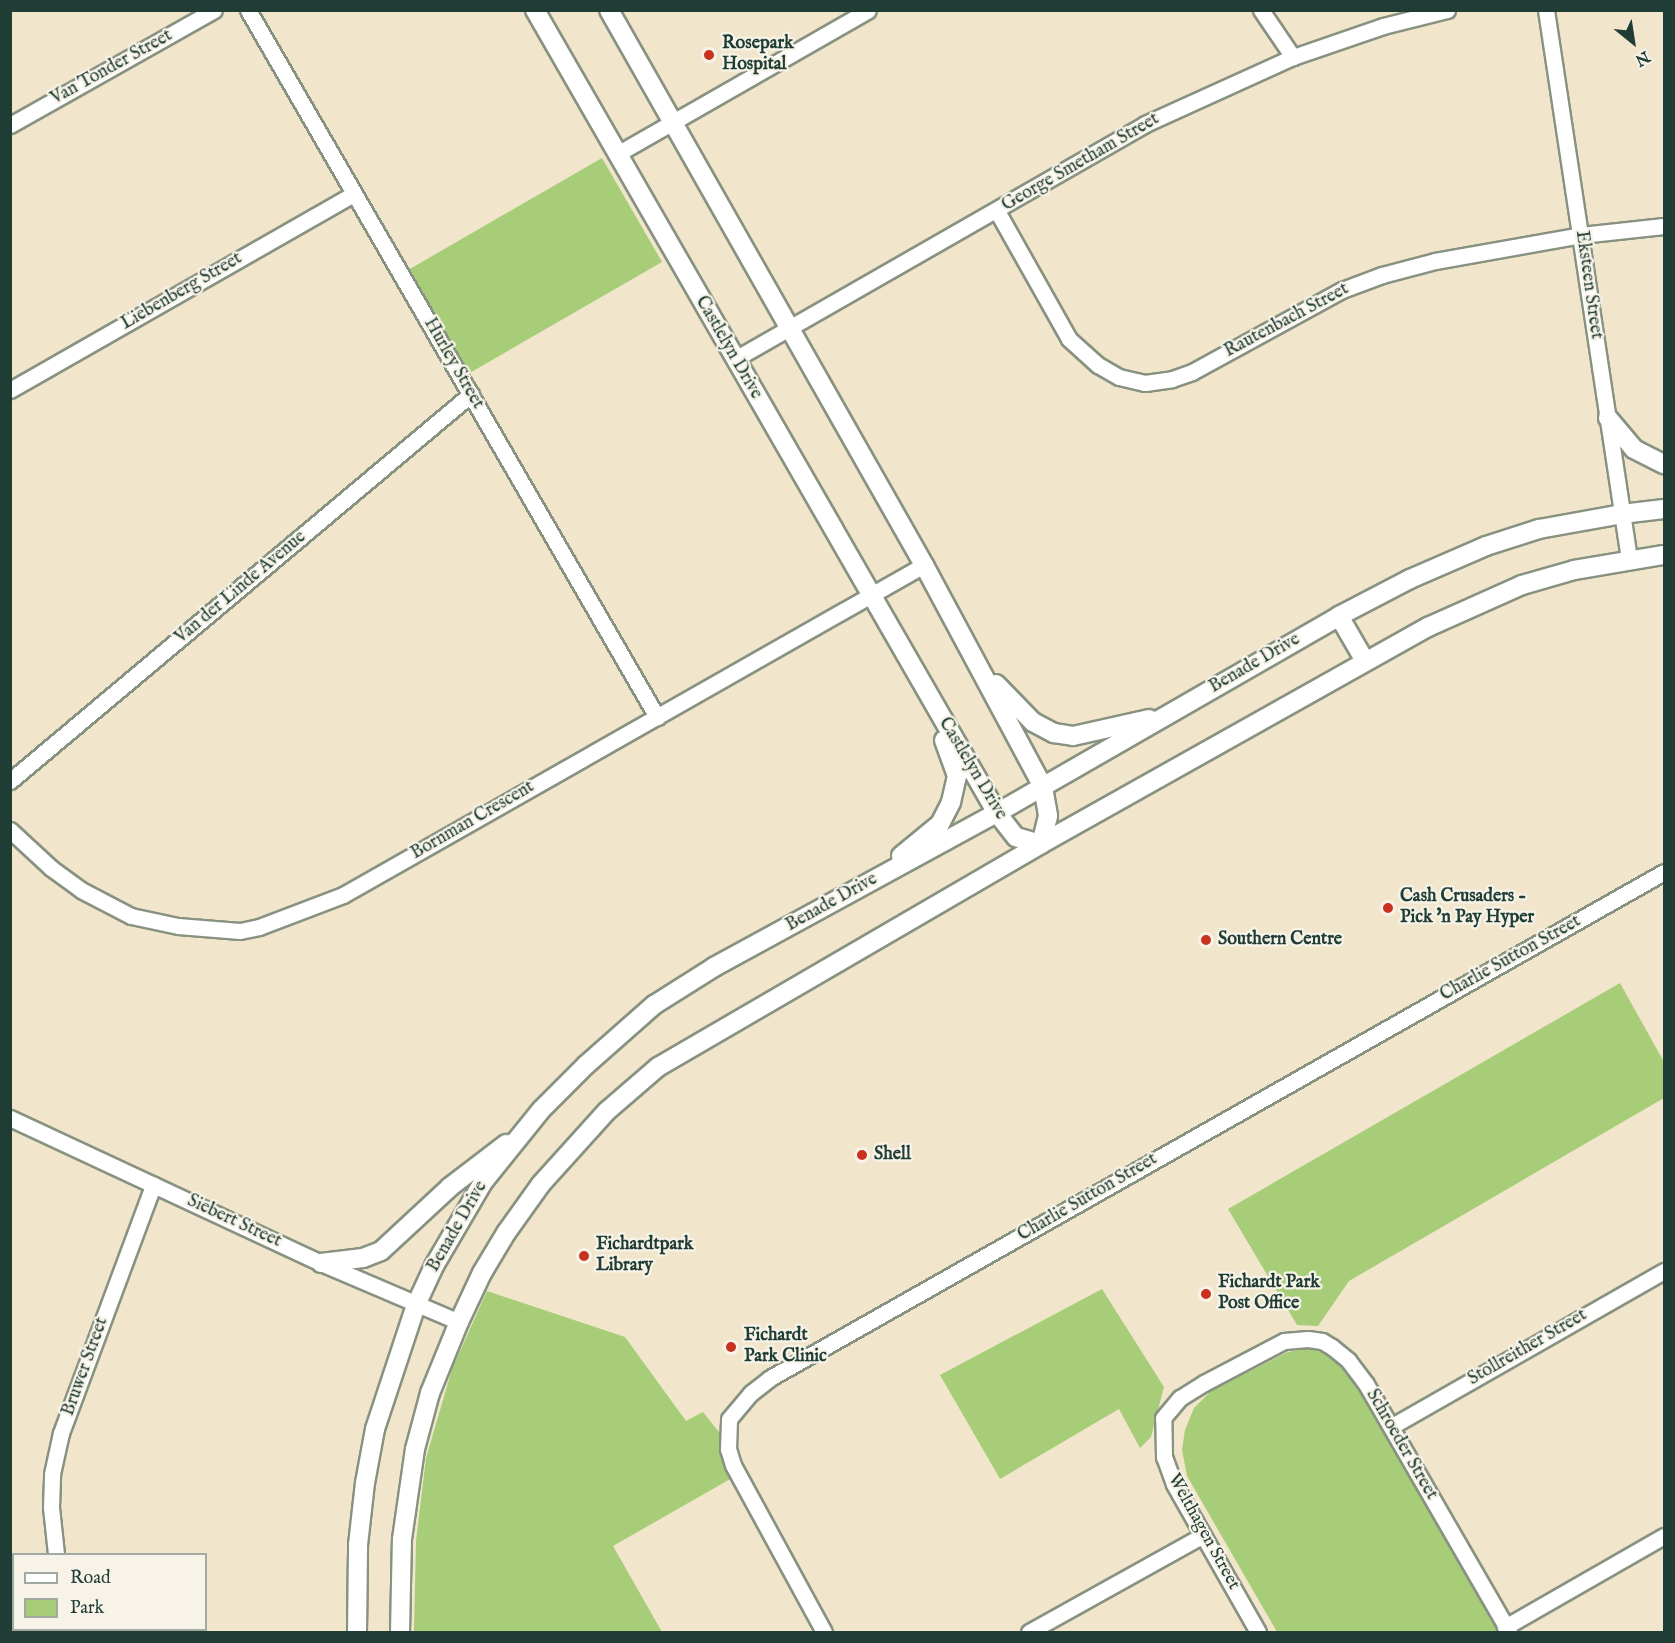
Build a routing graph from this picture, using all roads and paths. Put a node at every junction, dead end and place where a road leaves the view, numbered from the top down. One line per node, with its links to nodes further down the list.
1 (214, 10): 11 (street, Van Tonder Street)
2 (248, 10): 13 (street, Hurley Street)
3 (535, 10): 12 (street, Castlelyn Drive)
4 (609, 10): 10 (street)
5 (867, 10): 10 (street)
6 (1261, 10): 9 (street)
7 (1447, 10): 9 (street, George Smetham Street)
8 (1546, 10): 16 (street, Eksteen Street)
9 (1293, 57): 14 (street, George Smetham Street)
10 (673, 122): 12 (street); 17 (street)
11 (10, 125)
12 (617, 154): 18 (street, Castlelyn Drive)
13 (354, 194): 19 (street, Liebenberg Street); 20 (street, Hurley Street)
14 (997, 211): 16 (street, Rautenbach Street); 17 (street, George Smetham Street)
15 (1665, 226): 16 (street, Rautenbach Street)
16 (1581, 235): 21 (street, Eksteen Street)
17 (789, 327): 18 (street, George Smetham Street); 27 (street)
18 (735, 359): 28 (street, Castlelyn Drive)
19 (10, 390)
20 (471, 394): 34 (street, Hurley Street); 35 (street, Van der Linde Avenue)
21 (1608, 418): 22 (street); 24 (street, Eksteen Street)
22 (1665, 464)
23 (1665, 509): 24 (street, Benade Drive)
24 (1622, 514): 26 (street, Eksteen Street); 29 (street, Benade Drive)
25 (1665, 555): 26 (street)
26 (1629, 559): 30 (street)
27 (924, 565): 28 (street, Bornman Crescent); 31 (street)
28 (870, 595): 32 (street, Castlelyn Drive); 34 (street, Bornman Crescent)
29 (1339, 616): 30 (street); 33 (street, Benade Drive)
30 (1365, 661): 39 (street)
31 (982, 671): 33 (street); 36 (street)
32 (925, 690): 37 (street, Castlelyn Drive); 41 (street)
33 (1168, 714): 36 (street, Benade Drive)
34 (657, 717): 38 (street, Bornman Crescent)
35 (10, 781)
36 (1043, 787): 37 (street, Benade Drive); 39 (street)
37 (996, 813): 39 (street, Castlelyn Drive); 41 (street, Benade Drive)
38 (10, 830)
39 (1041, 844): 48 (street)
40 (1665, 872): 57 (street, Charlie Sutton Street)
41 (867, 884): 43 (street, Benade Drive)
42 (10, 1118): 44 (street, Siebert Street)
43 (522, 1134): 45 (street); 47 (street, Benade Drive)
44 (153, 1185): 45 (street, Siebert Street); 53 (street, Bruwer Street)
45 (321, 1263): 47 (street, Siebert Street)
46 (1665, 1270): 50 (street, Stollreither Street)
47 (416, 1305): 48 (street, Siebert Street); 55 (street, Benade Drive)
48 (459, 1322): 56 (street)
49 (1244, 1362): 50 (street, Schroeder Street); 51 (street, Welthagen Street)
50 (1392, 1426): 54 (street, Schroeder Street)
51 (1203, 1535): 58 (street); 59 (street, Welthagen Street)
52 (1665, 1536): 54 (street)
53 (56, 1553)
54 (1507, 1630)
55 (357, 1632)
56 (400, 1632)
57 (824, 1632)
58 (1029, 1632)
59 (1258, 1632)

